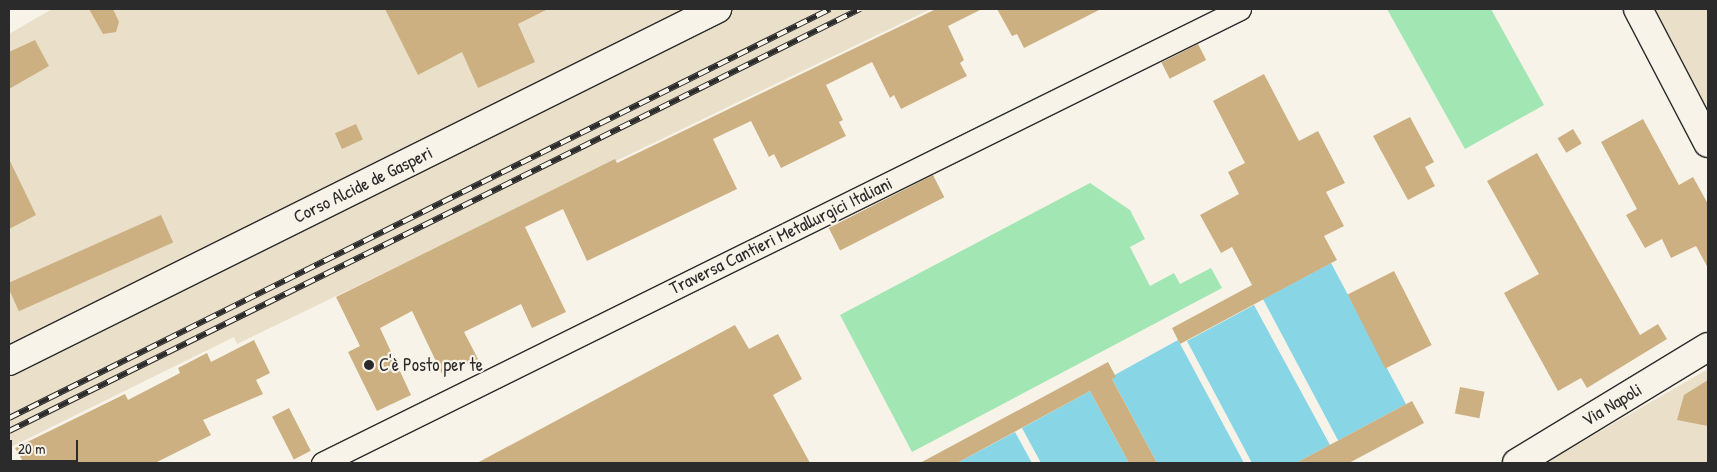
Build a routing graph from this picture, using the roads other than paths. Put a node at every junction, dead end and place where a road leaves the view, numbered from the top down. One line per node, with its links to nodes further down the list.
1 (717, 9): 6 (street, Corso Alcide de Gasperi)
2 (1240, 9): 7 (street, Traversa Cantieri Metallurgici Italiani)
3 (1638, 9): 4 (street)
4 (1708, 142)
5 (1708, 347): 8 (street, Via Napoli)
6 (9, 360)
7 (322, 463)
8 (1516, 463)

